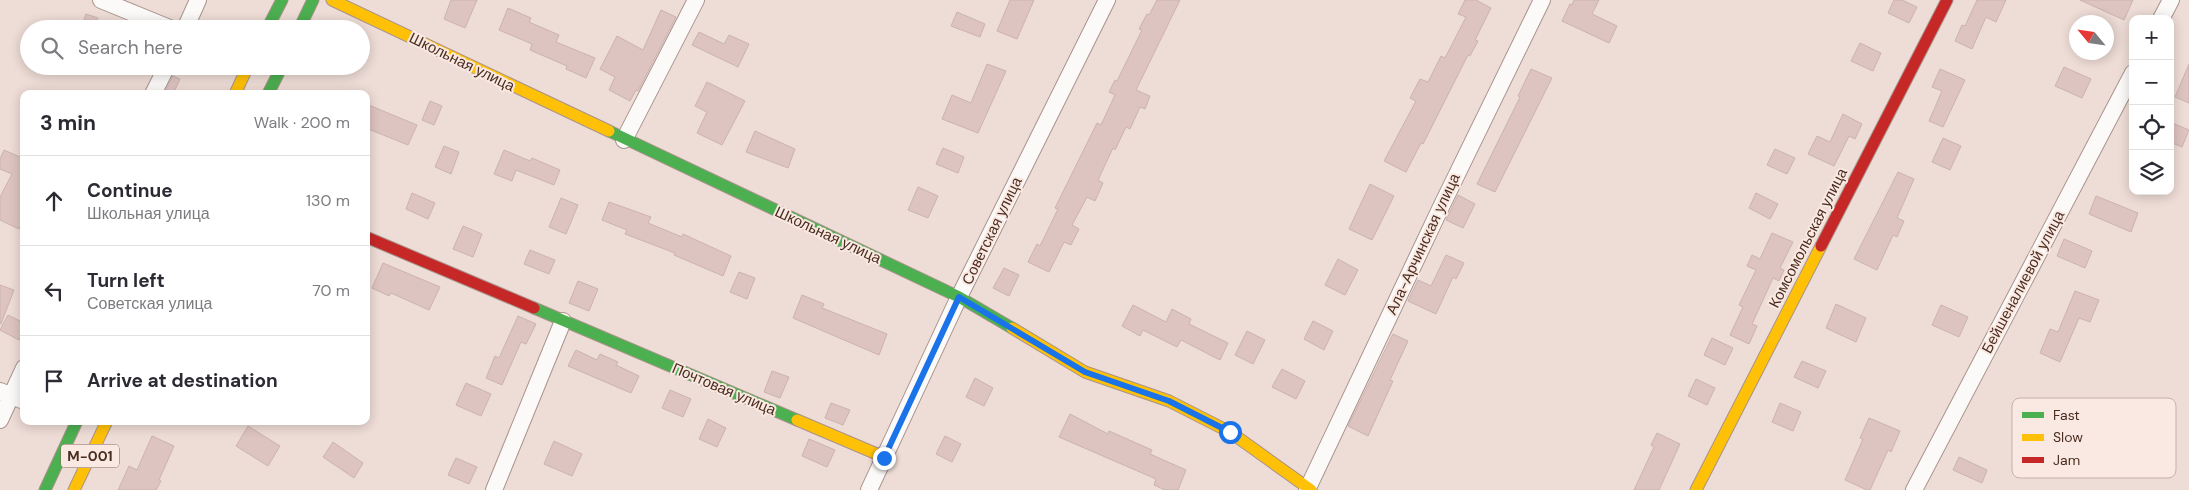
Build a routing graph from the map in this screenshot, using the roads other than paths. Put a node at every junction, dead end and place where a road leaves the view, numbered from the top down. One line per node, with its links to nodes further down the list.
1 (101, 0): 12 (street)
2 (198, 0): 13 (street)
3 (282, 0): 14 (street)
4 (313, 0): 15 (street)
5 (332, 0): 23 (street, Школьная улица)
6 (696, 0): 23 (street)
7 (1107, 0): 25 (street, Советская улица)
8 (1542, 0): 33 (street, Ала-Арчинская улица)
9 (1947, 0): 38 (street, Комсомольская улица)
10 (2171, 0): 11 (street)
11 (2163, 15)
12 (150, 20)
13 (189, 20)
14 (272, 20)
15 (303, 20)
16 (162, 75): 20 (street)
17 (244, 75): 21 (street)
18 (277, 75): 22 (street)
19 (2129, 81): 39 (street, Бейшеналиевой улица)
20 (155, 90)
21 (237, 90)
22 (270, 90)
23 (624, 140): 25 (street, Школьная улица)
24 (370, 239): 26 (street, Почтовая улица)
25 (959, 297): 32 (street, Советская улица); 33 (street, Школьная улица)
26 (563, 321): 32 (street, Почтовая улица); 36 (street)
27 (20, 377): 28 (street)
28 (12, 396): 29 (street)
29 (0, 420)
30 (73, 425): 34 (street, M-001)
31 (104, 425): 35 (street, M-001)
32 (884, 458): 37 (street, Советская улица)
33 (1309, 489)
34 (45, 490)
35 (74, 490)
36 (494, 490)
37 (868, 490)
38 (1696, 490)
39 (1914, 490)

